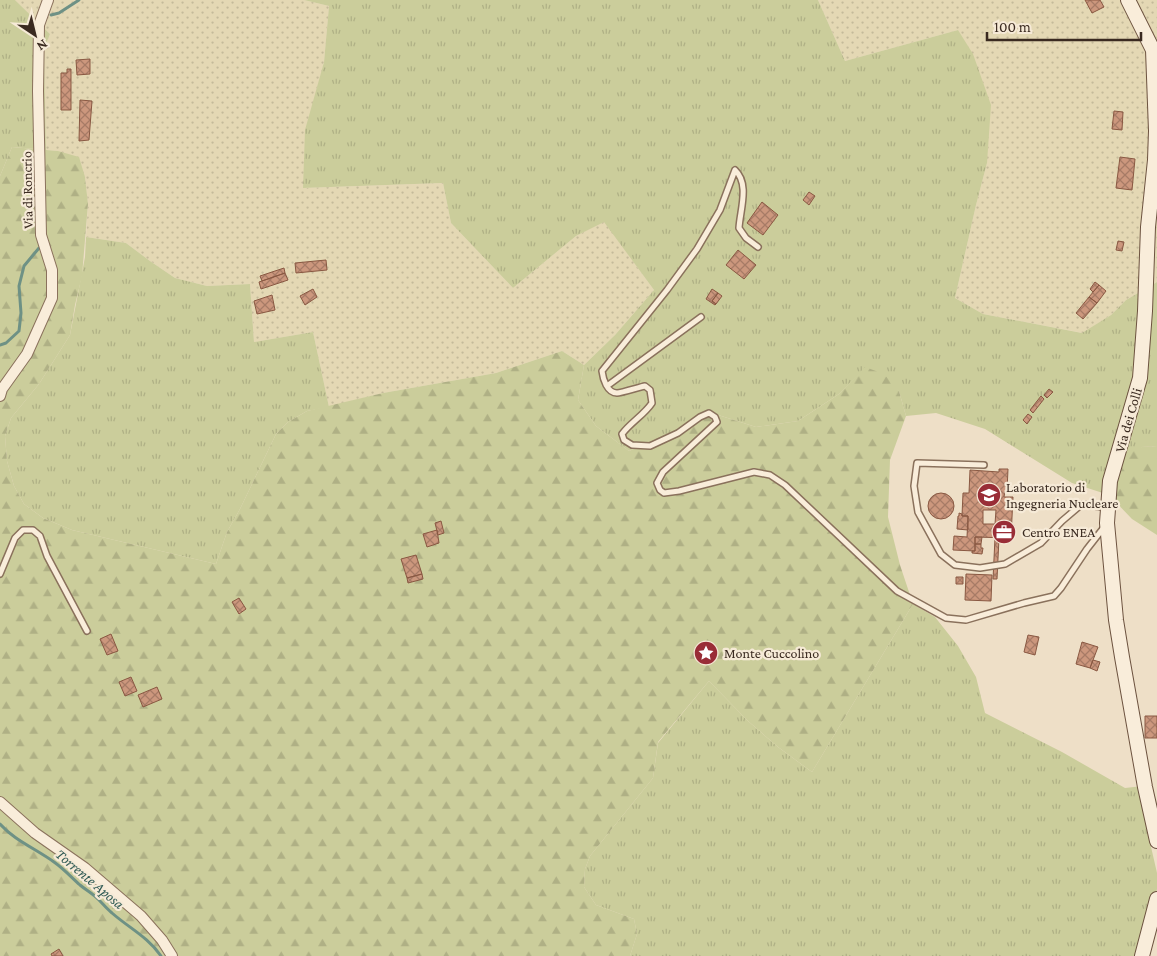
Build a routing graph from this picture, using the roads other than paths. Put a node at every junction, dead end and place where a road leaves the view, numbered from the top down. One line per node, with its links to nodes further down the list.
1 (48, 0): 7 (street, Via di Roncrio)
2 (1128, 0): 3 (main road, Via dei Colli)
3 (1155, 50): 9 (main road, Via dei Colli)
4 (758, 247): 6 (lane)
5 (701, 317): 6 (lane)
6 (607, 386): 10 (lane)
7 (0, 396)
8 (984, 465): 9 (lane)
9 (1108, 508): 10 (main road, Via dei Colli)
10 (1107, 524): 14 (main road, Via dei Colli)
11 (0, 574): 12 (lane)
12 (87, 631)
13 (0, 802): 16 (street)
14 (1157, 841)
15 (1157, 899): 17 (main road)
16 (172, 956)
17 (1142, 956)

